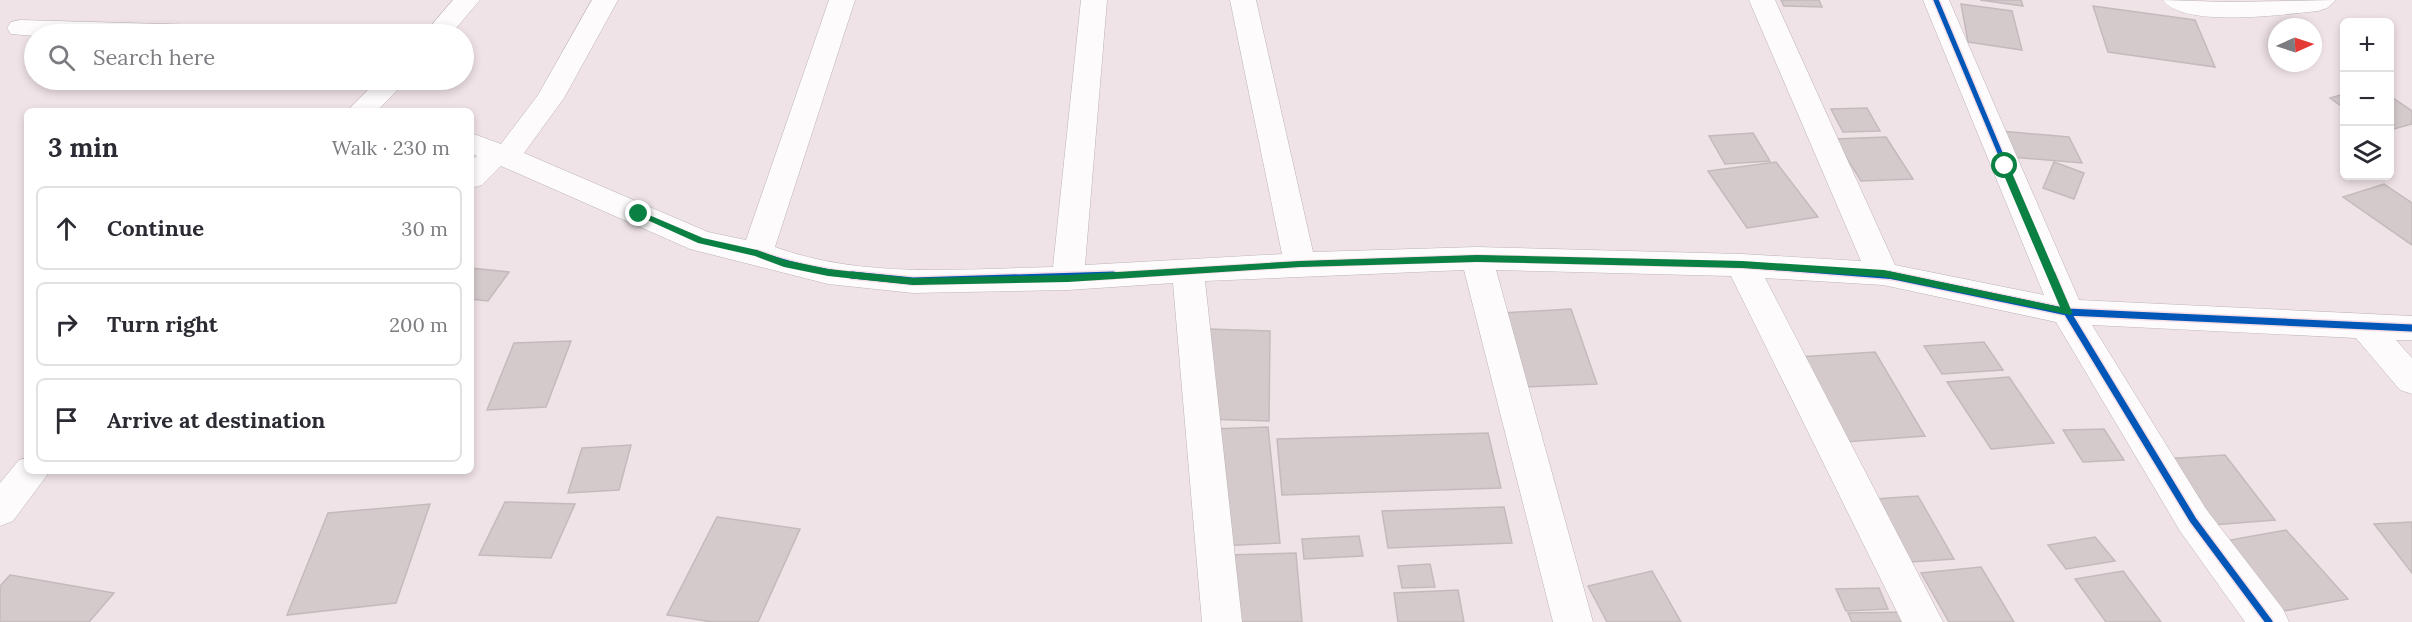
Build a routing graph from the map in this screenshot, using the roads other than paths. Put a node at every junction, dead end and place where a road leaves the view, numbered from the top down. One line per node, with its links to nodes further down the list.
1 (467, 0): 10 (street)
2 (604, 0): 16 (street)
3 (842, 0): 18 (street)
4 (1094, 0): 24 (street)
5 (1243, 0): 20 (street)
6 (1762, 0): 23 (street)
7 (1936, 0): 25 (street)
8 (2176, 0): 9 (street)
9 (2323, 0)
10 (446, 24)
11 (20, 27): 12 (street)
12 (24, 27)
13 (383, 90): 14 (street)
14 (367, 105): 15 (street)
15 (384, 108)
16 (491, 151): 17 (street); 18 (street)
17 (474, 174)
18 (757, 253): 24 (street)
19 (1477, 258): 20 (street); 21 (street); 32 (street)
20 (1300, 264): 22 (street)
21 (1742, 265): 23 (street); 33 (street)
22 (1188, 271): 24 (street); 31 (street)
23 (1884, 273): 25 (street)
24 (1068, 278)
25 (2067, 312): 26 (street); 34 (street)
26 (2365, 326): 27 (street); 28 (street)
27 (2412, 328)
28 (2412, 381)
29 (30, 474): 30 (street)
30 (0, 510)
31 (1222, 622)
32 (1573, 622)
33 (1923, 622)
34 (2269, 622)

